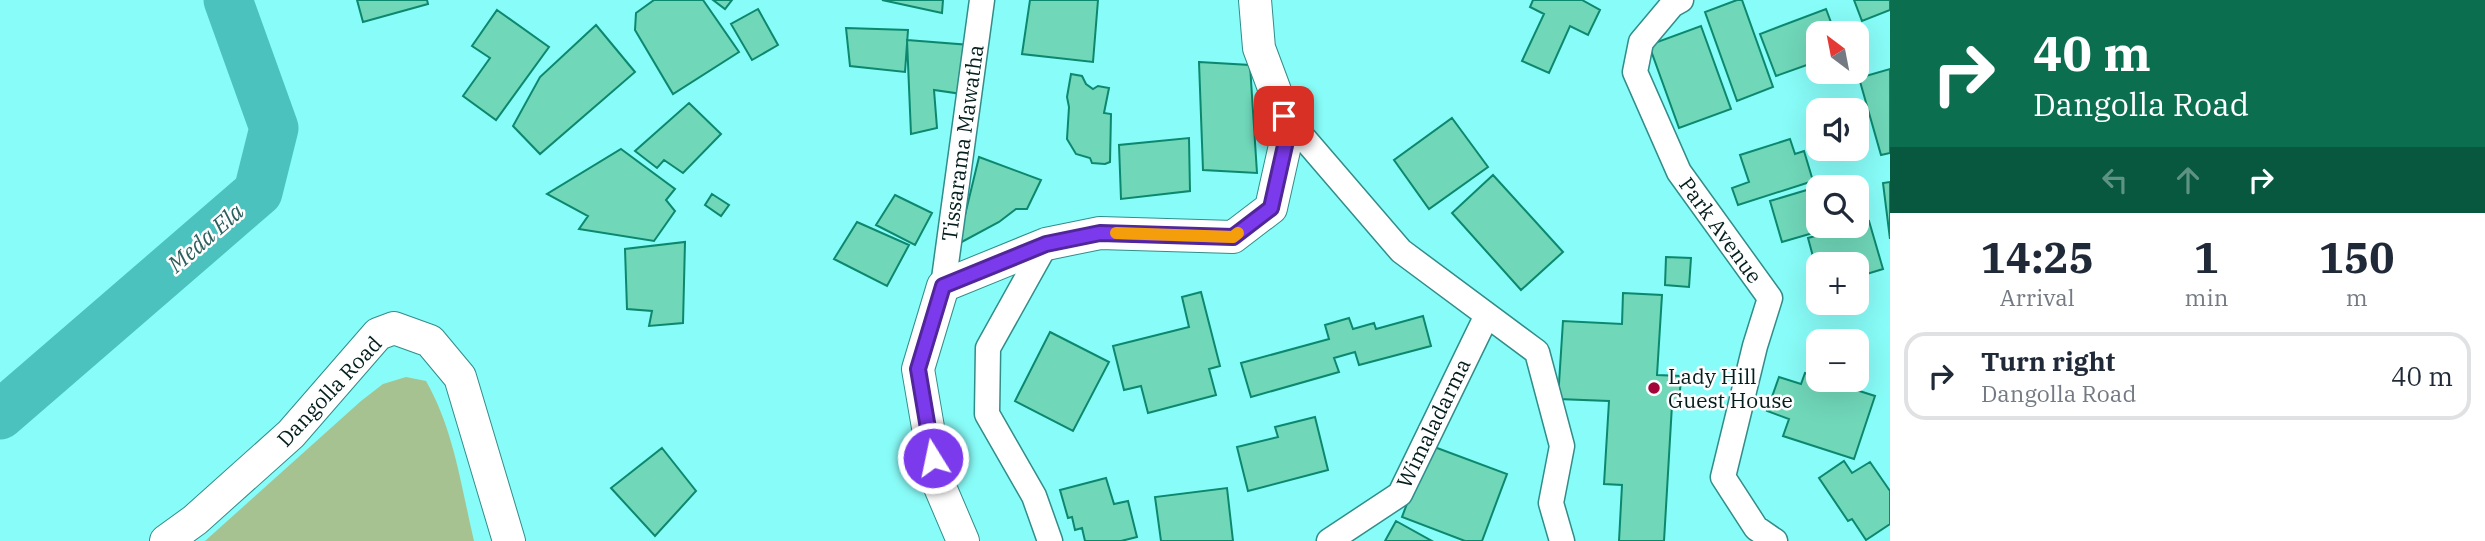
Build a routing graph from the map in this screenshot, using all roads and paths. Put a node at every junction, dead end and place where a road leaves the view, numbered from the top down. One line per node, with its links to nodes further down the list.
1 (982, 0): 6 (street, Tissarama Mawatha)
2 (1255, 0): 4 (street)
3 (1681, 0): 14 (street, Park Avenue)
4 (1284, 116): 5 (street); 7 (street)
5 (1046, 244): 6 (street); 11 (street)
6 (943, 286): 10 (street)
7 (1487, 315): 12 (street, Wimaladarma); 13 (street)
8 (166, 541): 9 (street, Dangolla Road)
9 (509, 541)
10 (963, 541)
11 (1050, 541)
12 (1329, 541)
13 (1562, 541)
14 (1775, 541)

